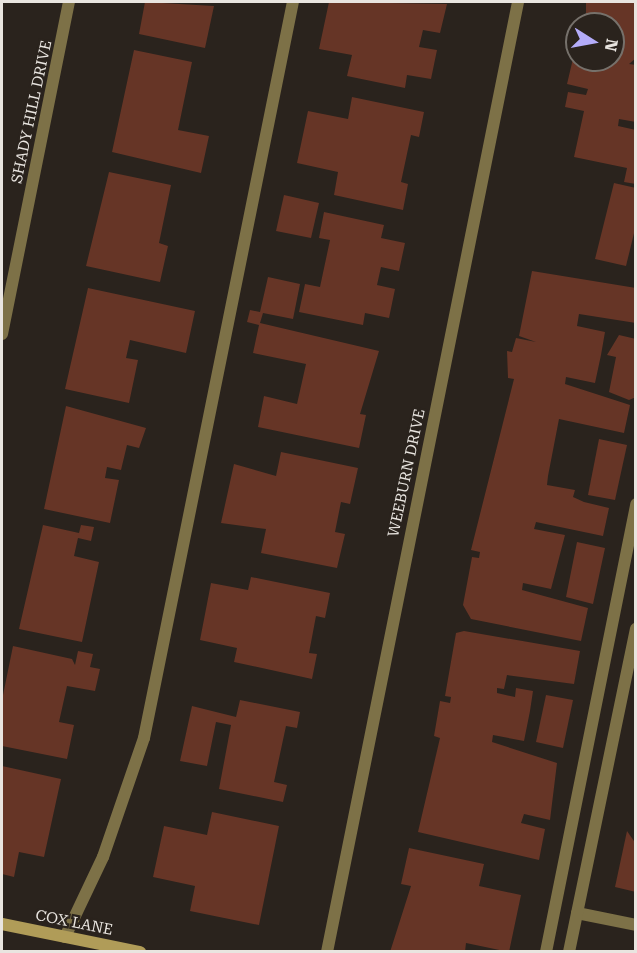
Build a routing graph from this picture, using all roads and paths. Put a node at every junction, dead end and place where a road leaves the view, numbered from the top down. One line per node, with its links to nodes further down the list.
1 (69, 2): 4 (street, SHADY HILL DRIVE)
2 (293, 2): 10 (street)
3 (518, 2): 12 (street, WEEBURN DRIVE)
4 (2, 334)
5 (636, 504): 13 (street)
6 (636, 629): 7 (street)
7 (577, 914): 9 (street); 14 (street)
8 (2, 924): 10 (street, COX LANE)
9 (636, 925)
10 (65, 937): 11 (street, COX LANE)
11 (140, 951)
12 (327, 951)
13 (546, 951)
14 (569, 951)

